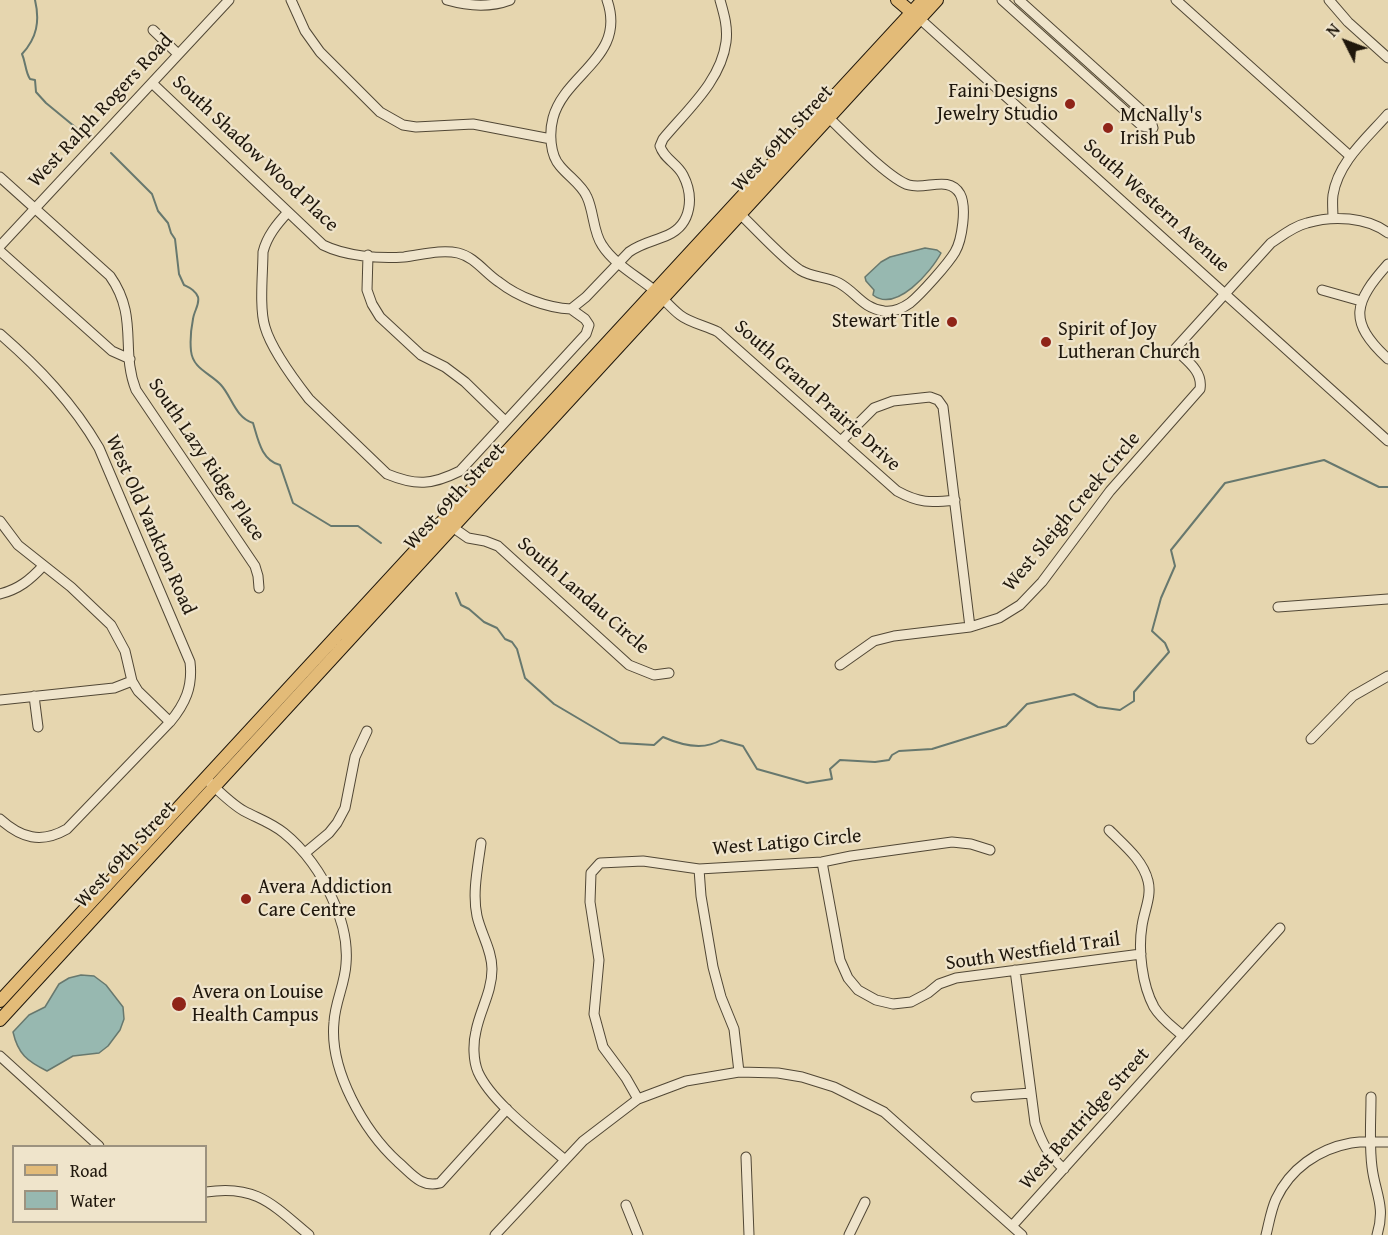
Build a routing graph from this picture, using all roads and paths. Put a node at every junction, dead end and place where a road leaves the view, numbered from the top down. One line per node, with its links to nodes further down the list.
1 (229, 0): 16 (street, West Ralph Rogers Road)
2 (291, 0): 21 (street)
3 (447, 0): 4 (street)
4 (510, 0)
5 (608, 0): 21 (street, South Grand Prairie Drive)
6 (720, 0): 32 (street)
7 (897, 0): 14 (main road, South Western Avenue)
8 (922, 0): 14 (main road, West 69th Street)
9 (937, 0): 14 (main road, West 69th Street)
10 (1002, 0): 11 (street)
11 (1019, 0)
12 (1176, 0): 22 (street)
13 (1329, 0): 17 (street)
14 (915, 16): 20 (main road, West 69th Street); 25 (main road, West 69th Street); 36 (street, South Western Avenue)
15 (153, 30): 16 (street)
16 (178, 54): 18 (street, West Ralph Rogers Road)
17 (1388, 58)
18 (152, 83): 24 (street, West Ralph Rogers Road); 26 (street, South Shadow Wood Place)
19 (1388, 114): 22 (street)
20 (829, 118): 25 (main road, West 69th Street); 25 (street)
21 (551, 139): 32 (street, South Grand Prairie Drive)
22 (1350, 156): 27 (street)
23 (0, 177): 24 (street, South Lazy Ridge Place)
24 (35, 208): 29 (street, West Ralph Rogers Road); 40 (street, South Lazy Ridge Place)
25 (736, 210): 35 (main road, West 69th Street)
26 (288, 212): 31 (street, South Shadow Wood Place); 42 (street)
27 (1333, 218): 28 (street); 36 (street)
28 (1388, 233)
29 (0, 246)
30 (0, 251): 40 (street)
31 (368, 255): 38 (street, South Shadow Wood Place); 42 (street)
32 (619, 263): 35 (street, South Grand Prairie Drive); 38 (street)
33 (1388, 264): 37 (street)
34 (1323, 290): 37 (street)
35 (658, 294): 43 (main road, West 69th Street); 44 (street, South Grand Prairie Drive); 46 (main road, West 69th Street)
36 (1224, 294): 45 (street, South Western Avenue); 55 (street, West Sleigh Creek Circle)
37 (1361, 301): 41 (street)
38 (571, 309): 42 (street)
39 (0, 333): 62 (street, West Old Yankton Road)
40 (130, 359): 51 (street, South Lazy Ridge Place)
41 (1388, 359)
42 (506, 421)
43 (520, 436): 46 (main road); 49 (main road, West 69th Street)
44 (842, 441): 47 (street, South Grand Prairie Drive); 47 (street)
45 (1388, 441)
46 (530, 445): 49 (main road, West 69th Street)
47 (955, 500): 55 (street)
48 (0, 521): 50 (street)
49 (448, 524): 57 (street, South Landau Circle); 66 (main road, West 69th Street)
50 (43, 566): 52 (street); 59 (street)
51 (259, 588)
52 (0, 594)
53 (1388, 599): 54 (street)
54 (1278, 607)
55 (970, 627): 56 (street, West Sleigh Creek Circle)
56 (840, 665)
57 (669, 673)
58 (1388, 676): 65 (street)
59 (132, 681): 60 (street); 62 (street)
60 (34, 696): 61 (street); 63 (street)
61 (0, 700)
62 (170, 722): 67 (street, West Old Yankton Road)
63 (38, 728)
64 (367, 731): 71 (street)
65 (1311, 739)
66 (210, 783): 71 (street); 77 (main road, West 69th Street); 78 (main road, West 69th Street)
67 (0, 819)
68 (1109, 830): 75 (street)
69 (481, 843): 86 (street)
70 (990, 850): 72 (street, West Latigo Circle)
71 (304, 853): 86 (street)
72 (822, 862): 73 (street, West Latigo Circle); 76 (street, South Westfield Trail)
73 (699, 869): 81 (street); 85 (street, West Latigo Circle)
74 (1280, 928): 79 (street, West Bentridge Street)
75 (1141, 954): 76 (street, South Westfield Trail); 79 (street)
76 (1015, 970): 82 (street)
77 (0, 1001)
78 (0, 1020)
79 (1183, 1036): 92 (street, West Bentridge Street)
80 (0, 1056): 89 (street)
81 (739, 1072): 85 (street); 96 (street)
82 (1031, 1093): 83 (street); 92 (street)
83 (976, 1097)
84 (1371, 1097): 88 (street)
85 (638, 1099): 91 (street)
86 (507, 1108): 91 (street)
87 (1388, 1142): 88 (street)
88 (1372, 1143): 103 (street); 104 (street)
89 (98, 1145)
90 (746, 1157): 100 (street)
91 (565, 1160): 98 (street)
92 (1064, 1169): 96 (street, West Bentridge Street)
93 (207, 1192): 97 (street)
94 (865, 1202): 101 (street)
95 (626, 1204): 99 (street)
96 (1012, 1226): 102 (street)
97 (309, 1235)
98 (495, 1235)
99 (638, 1235)
100 (749, 1235)
101 (849, 1235)
102 (1022, 1235)
103 (1266, 1235)
104 (1377, 1235)

